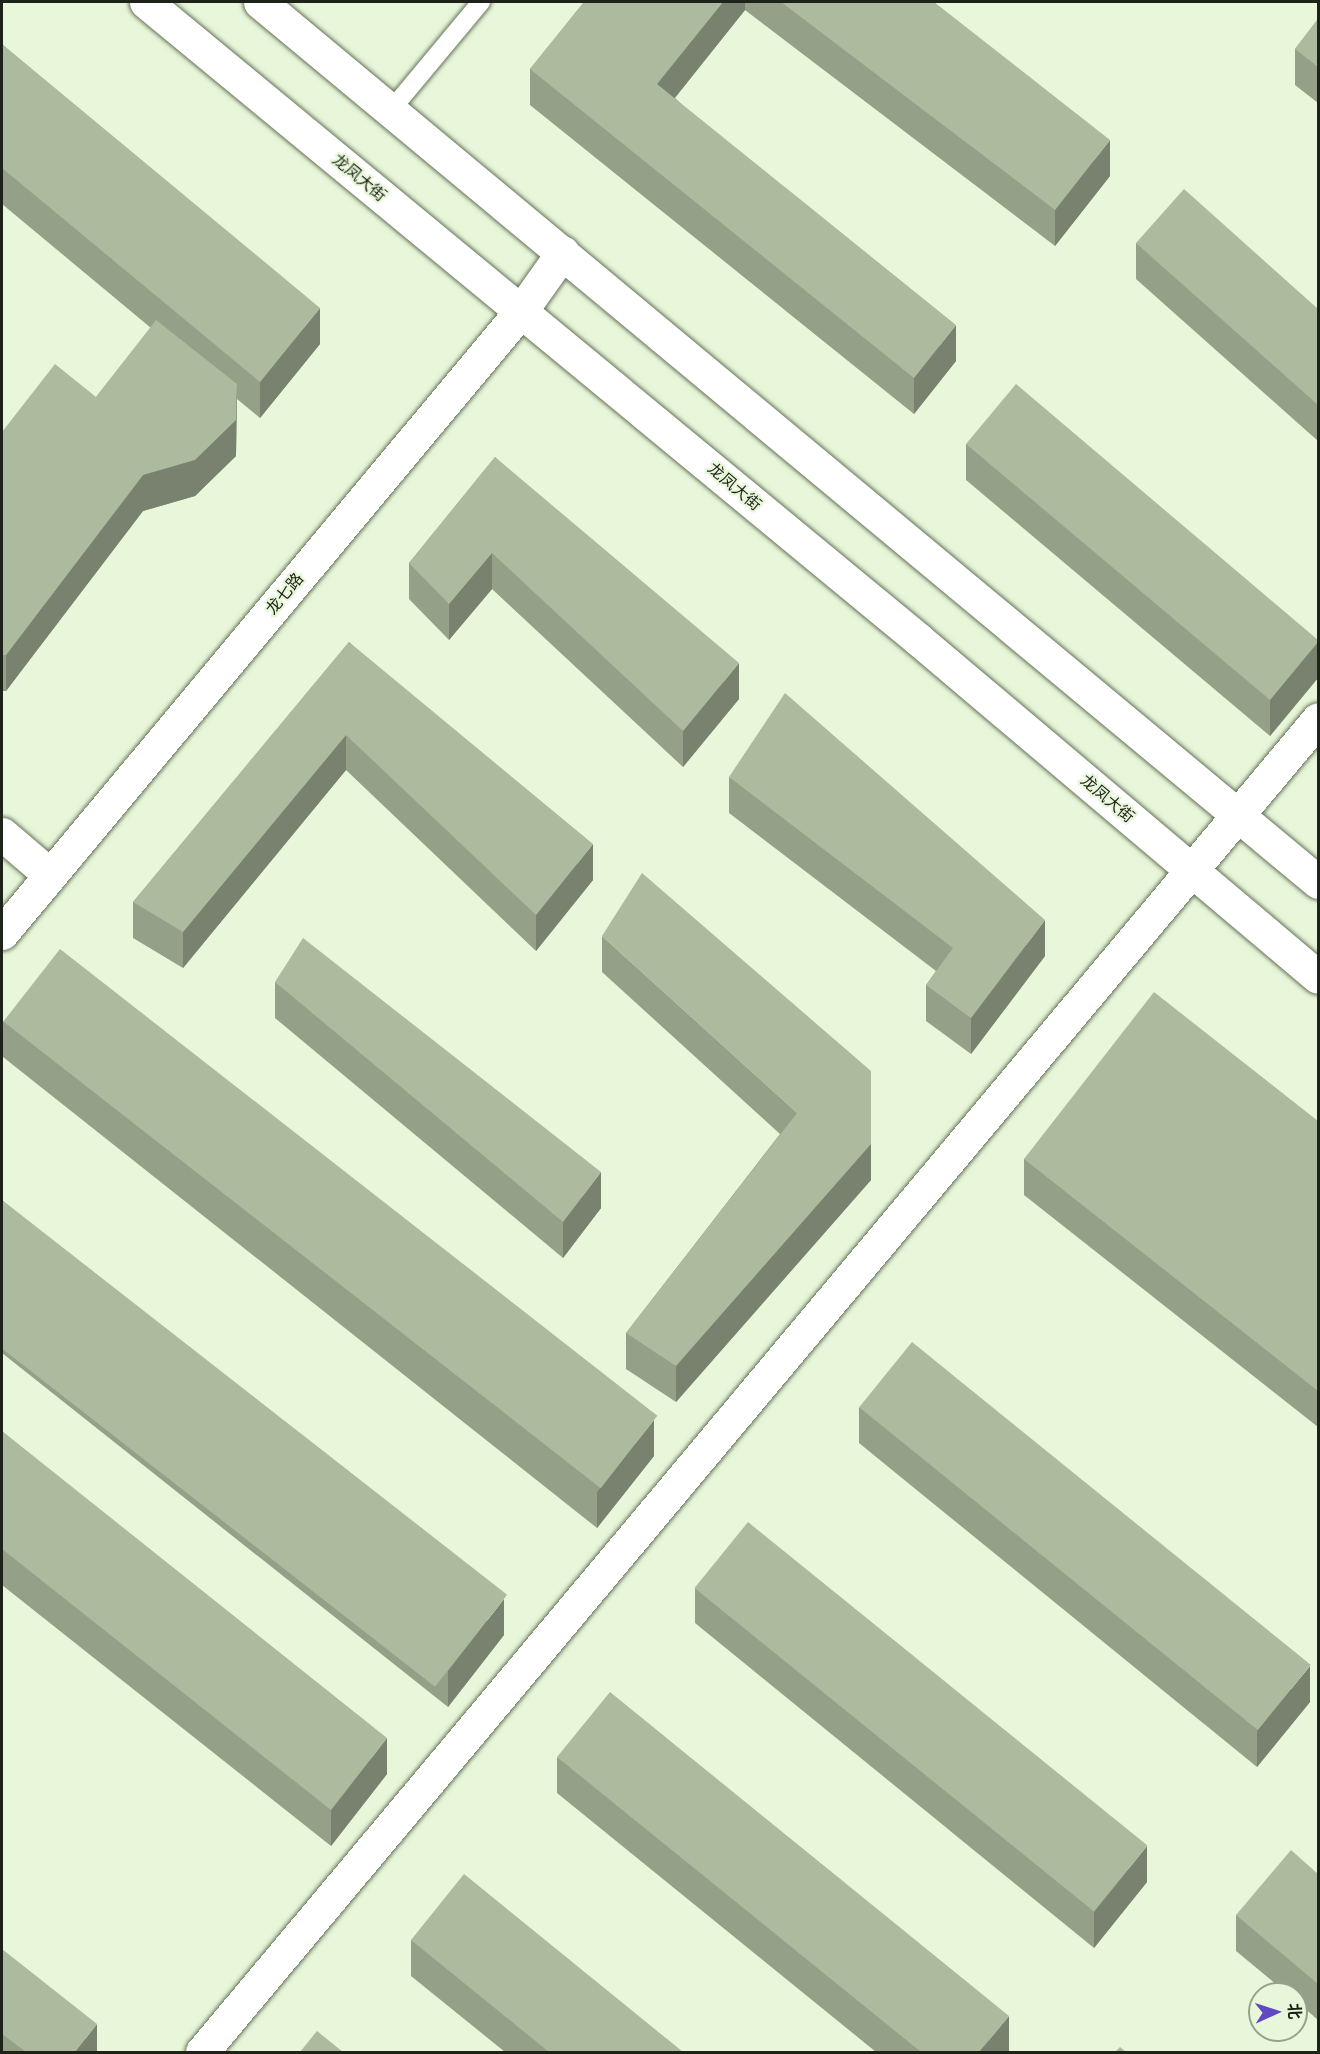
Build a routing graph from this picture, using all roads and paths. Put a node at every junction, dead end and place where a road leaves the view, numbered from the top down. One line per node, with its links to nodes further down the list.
1 (146, 2): 6 (main road, 龙凤大街)
2 (260, 2): 4 (main road)
3 (481, 2): 4 (lane)
4 (391, 110): 5 (main road)
5 (563, 252): 6 (main road, 龙七路); 8 (main road)
6 (521, 311): 10 (main road, 龙凤大街); 11 (main road, 龙七路)
7 (1318, 719): 8 (main road)
8 (1238, 814): 10 (main road); 12 (main road)
9 (2, 834): 11 (main road)
10 (1192, 870): 14 (main road, 龙凤大街); 15 (main road)
11 (50, 875): 13 (main road, 龙七路)
12 (1318, 882)
13 (2, 933)
14 (1318, 977)
15 (202, 2052)

